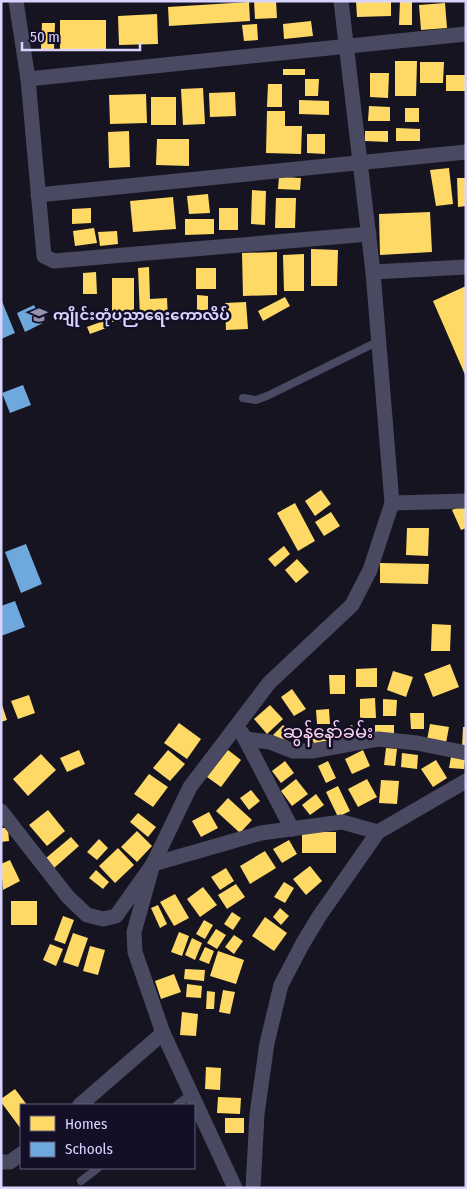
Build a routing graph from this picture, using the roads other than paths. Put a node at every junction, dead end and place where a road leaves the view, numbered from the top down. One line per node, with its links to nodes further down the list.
1 (16, 1): 5 (street)
2 (341, 1): 4 (street)
3 (466, 34): 4 (street)
4 (346, 47): 5 (street); 7 (street)
5 (28, 79): 8 (street)
6 (466, 152): 7 (street)
7 (360, 162): 8 (street); 9 (street)
8 (38, 195): 9 (street)
9 (369, 234): 11 (street)
10 (466, 267): 11 (street)
11 (373, 272): 12 (street)
12 (379, 341): 13 (lane); 15 (street)
13 (243, 398)
14 (466, 501): 15 (street)
15 (392, 504): 16 (street)
16 (237, 725): 17 (street); 23 (street)
17 (245, 739): 18 (street); 21 (street)
18 (466, 752)
19 (466, 781): 22 (street)
20 (1, 811): 23 (street)
21 (292, 829): 22 (street); 23 (street)
22 (378, 832): 33 (street)
23 (153, 864): 24 (street)
24 (163, 1032): 25 (street); 26 (street)
25 (191, 1094): 27 (lane); 32 (street)
26 (81, 1104)
27 (178, 1104)
28 (20, 1155): 29 (street)
29 (1, 1162)
30 (97, 1169): 31 (lane)
31 (82, 1181)
32 (235, 1188)
33 (253, 1188)

